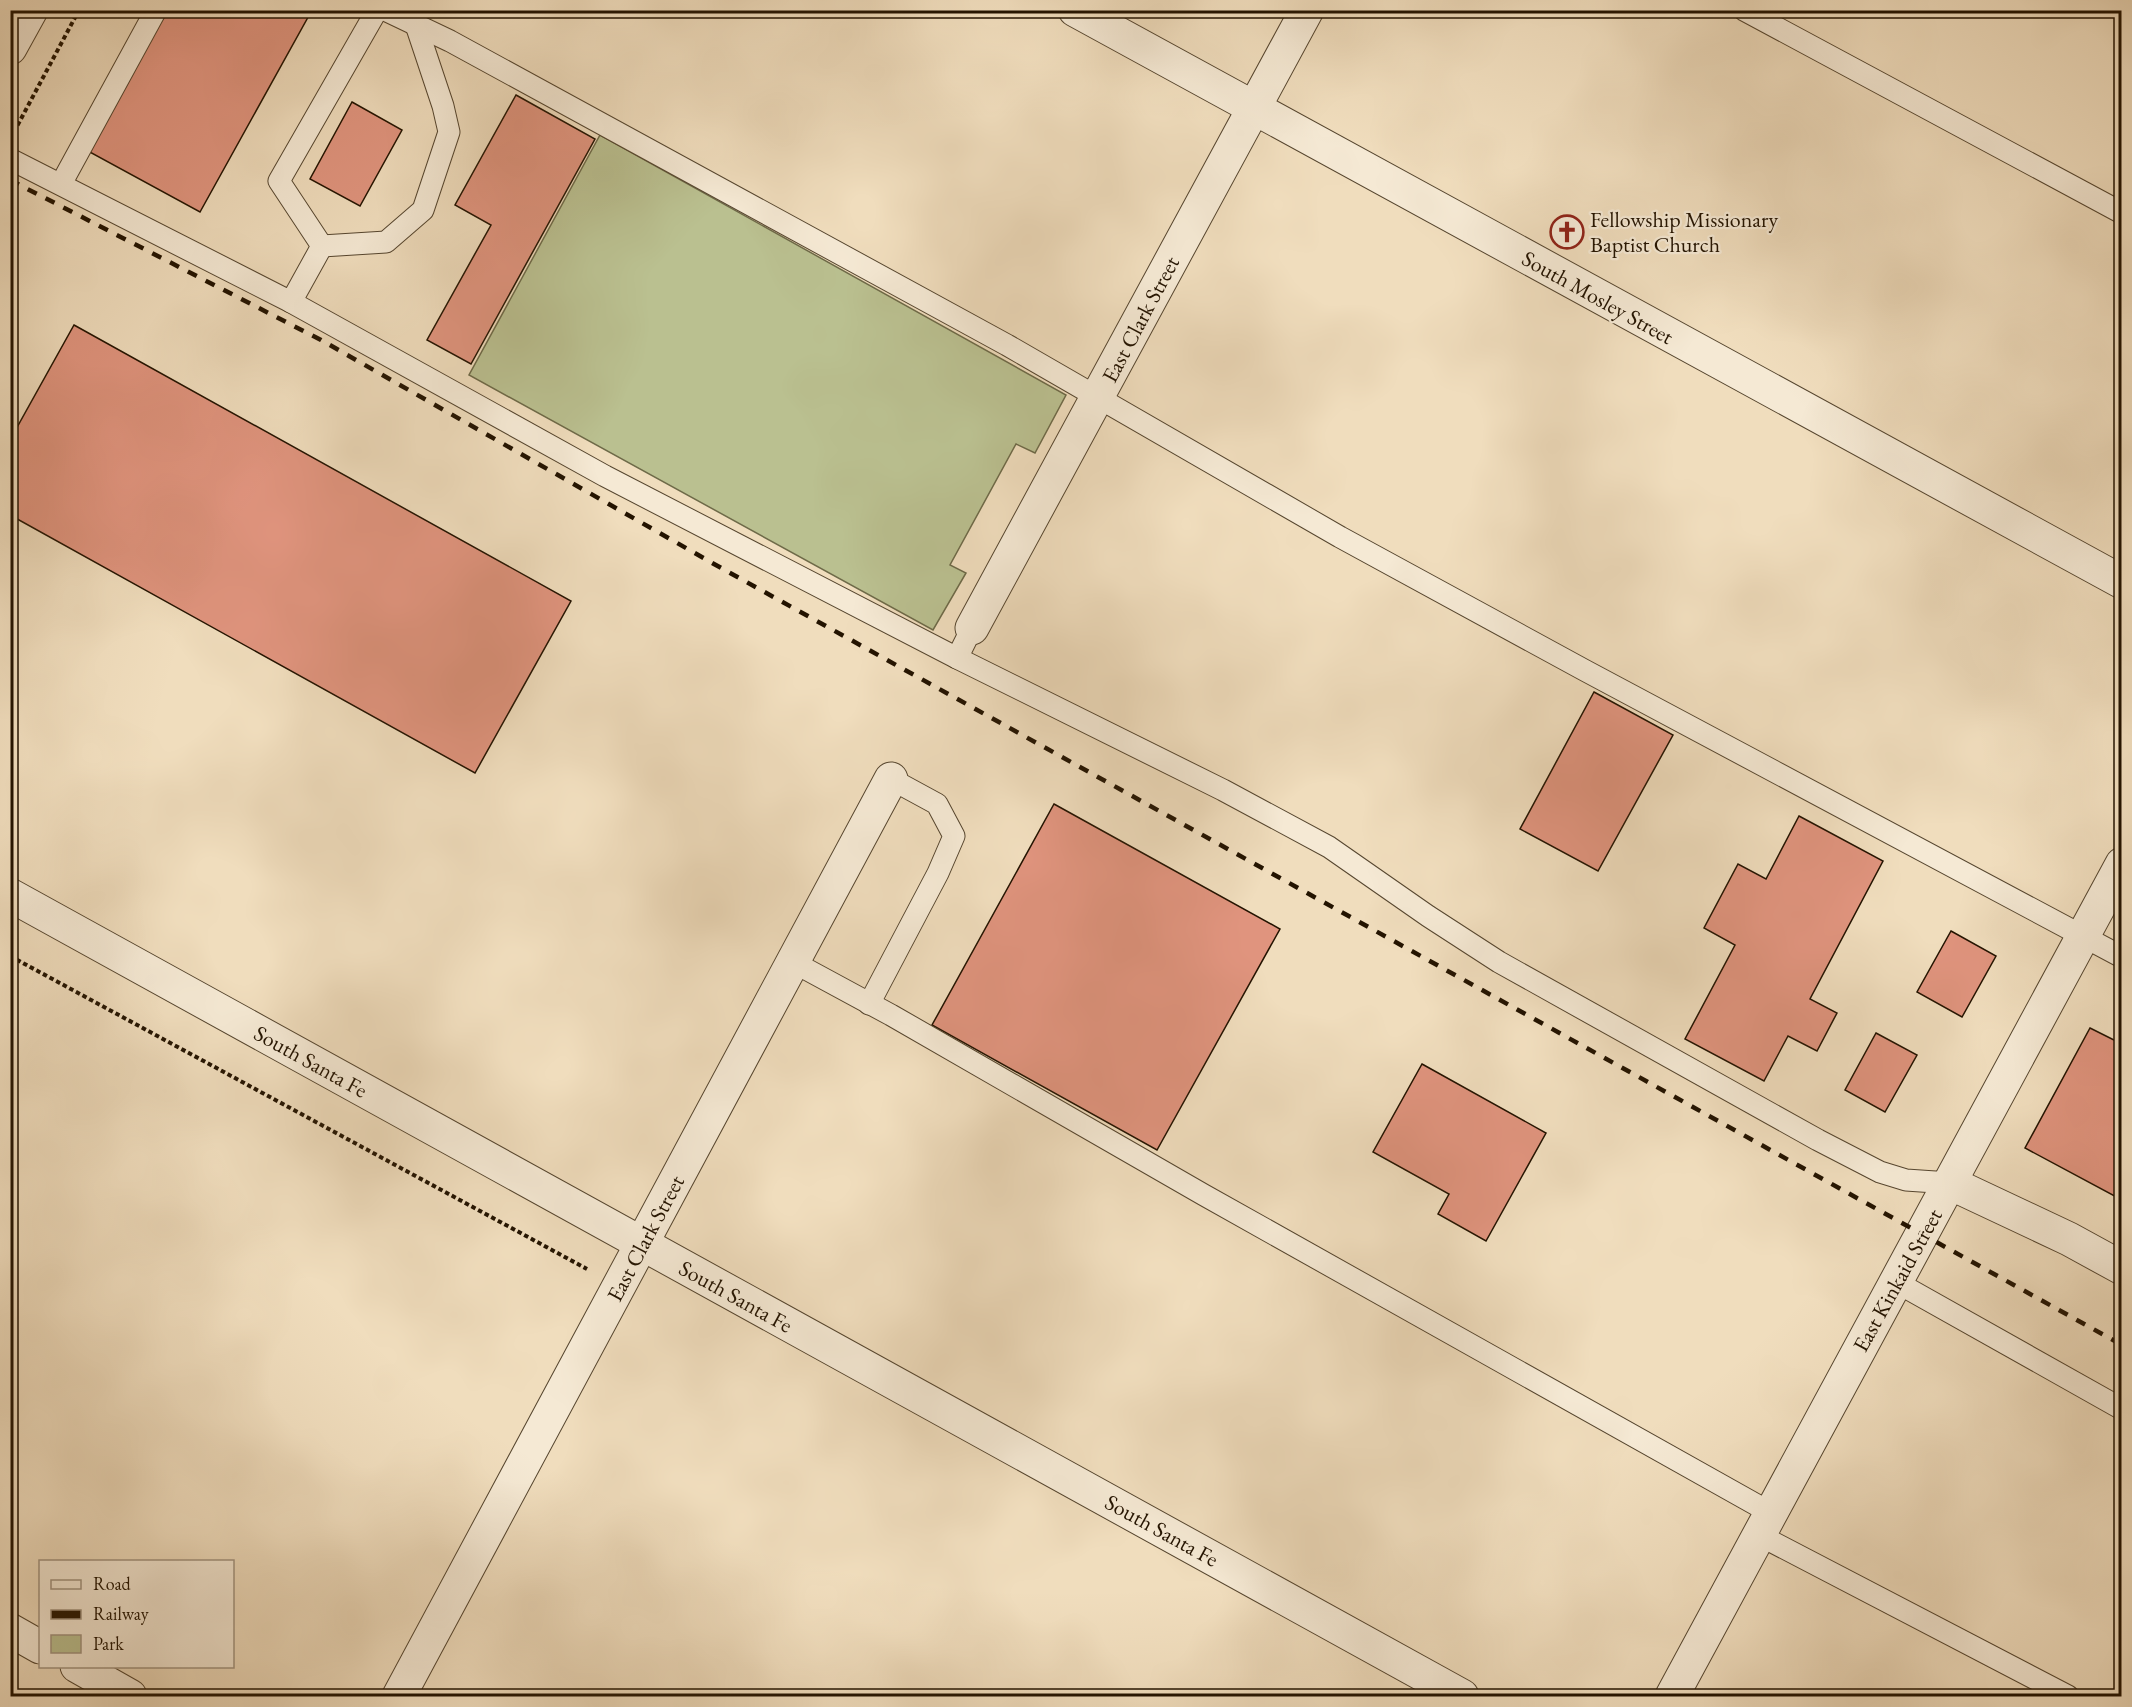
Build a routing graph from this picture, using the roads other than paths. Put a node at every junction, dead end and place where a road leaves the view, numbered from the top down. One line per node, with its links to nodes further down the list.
1 (31, 10): 9 (street)
2 (156, 10): 12 (lane)
3 (377, 10): 14 (lane)
4 (385, 10): 8 (lane)
5 (1075, 10): 10 (street, South Mosley Street)
6 (1307, 10): 10 (street, East Clark Street)
7 (1743, 10): 13 (lane)
8 (416, 25): 14 (lane); 16 (lane)
9 (10, 48)
10 (1254, 108): 16 (street, East Clark Street); 17 (street, South Mosley Street)
11 (10, 159): 12 (lane)
12 (61, 184): 15 (lane)
13 (2121, 213)
14 (322, 246): 15 (lane)
15 (291, 302): 19 (lane)
16 (1098, 397): 18 (street, East Clark Street); 23 (lane)
17 (2121, 582)
18 (972, 628): 19 (lane)
19 (957, 658): 27 (lane)
20 (891, 779): 25 (street, East Clark Street); 26 (lane)
21 (2121, 864): 23 (street, East Kinkaid Street)
22 (10, 895): 28 (street, South Santa Fe)
23 (2083, 936): 24 (lane); 27 (street, East Kinkaid Street)
24 (2121, 957)
25 (793, 962): 26 (lane); 28 (street, East Clark Street)
26 (869, 1004): 32 (lane)
27 (1950, 1183): 29 (street); 30 (street, East Kinkaid Street)
28 (642, 1244): 37 (street, East Clark Street); 38 (street, South Santa Fe)
29 (2121, 1269)
30 (1896, 1282): 31 (lane); 32 (street, East Kinkaid Street)
31 (2121, 1409)
32 (1765, 1524): 39 (street, East Kinkaid Street); 40 (lane)
33 (10, 1630): 34 (street)
34 (39, 1646)
35 (81, 1668): 36 (street)
36 (130, 1696)
37 (399, 1696)
38 (1462, 1696)
39 (1672, 1696)
40 (2068, 1696)

